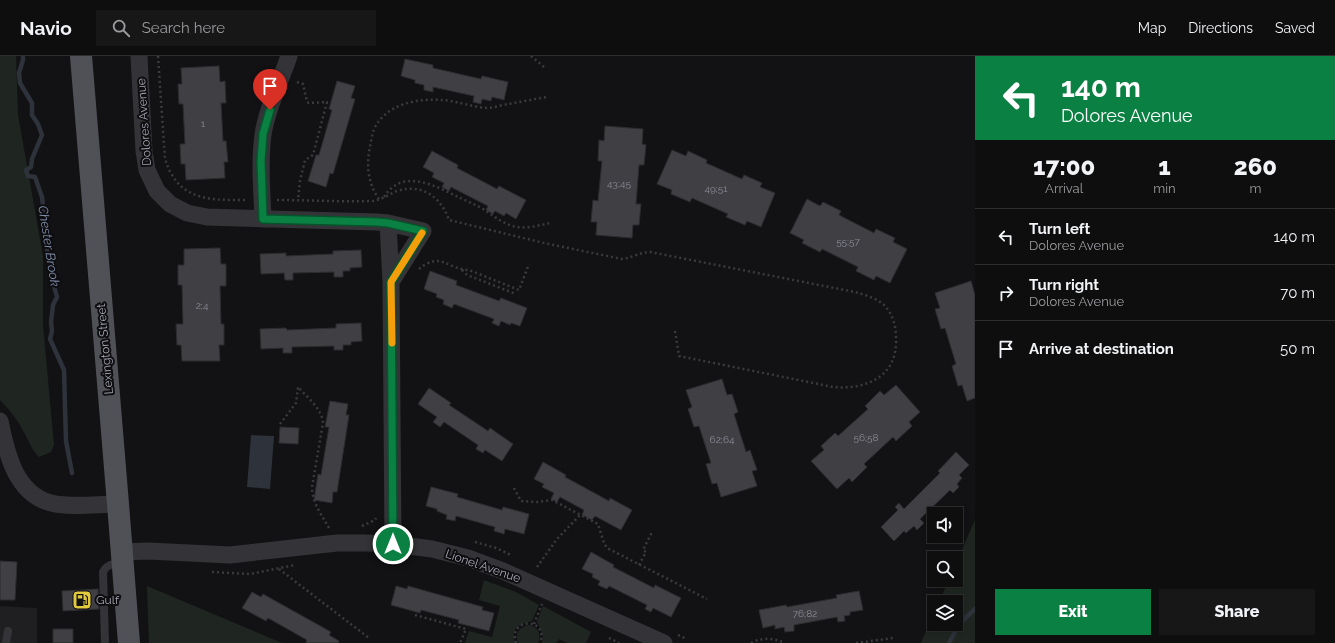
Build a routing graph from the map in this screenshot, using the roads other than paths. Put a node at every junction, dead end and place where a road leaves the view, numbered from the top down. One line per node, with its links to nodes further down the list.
1 (81, 56): 8 (main road, Lexington Street)
2 (139, 56): 4 (street, Dolores Avenue)
3 (290, 56): 4 (street)
4 (263, 219): 5 (street, Dolores Avenue)
5 (388, 223): 6 (street); 6 (street, Dolores Avenue)
6 (391, 282): 9 (street)
7 (0, 421): 8 (street)
8 (118, 504): 10 (main road, Lexington Street)
9 (393, 544): 10 (street, Lionel Avenue); 12 (street, Lionel Avenue)
10 (123, 557): 14 (lane); 15 (main road, Lexington Street)
11 (8, 631): 13 (lane)
12 (668, 638)
13 (6, 643)
14 (105, 643)
15 (129, 643)

